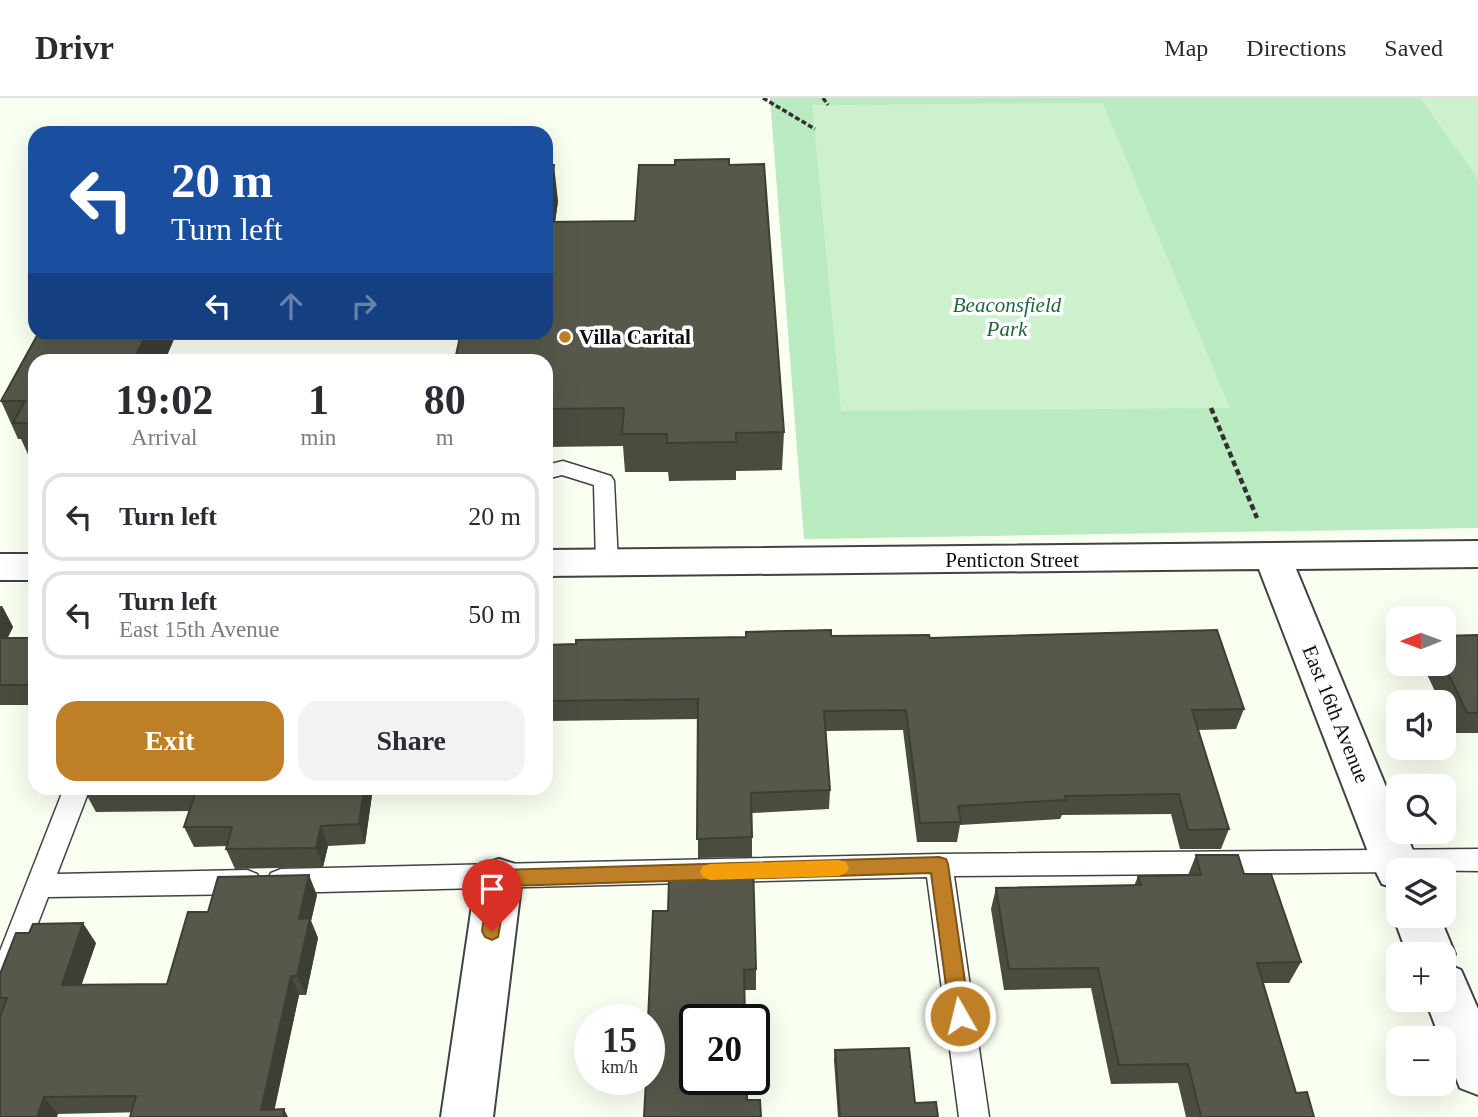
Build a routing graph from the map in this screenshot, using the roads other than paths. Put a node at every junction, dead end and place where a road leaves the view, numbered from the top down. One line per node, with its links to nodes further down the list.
1 (553, 470): 5 (lane)
2 (1478, 554): 3 (street, Penticton Street)
3 (1273, 558): 5 (street, Penticton Street); 9 (street, East 16th Avenue)
4 (553, 563): 5 (street, Penticton Street)
5 (607, 563)
6 (28, 566): 7 (street)
7 (0, 567)
8 (74, 795): 15 (lane)
9 (1393, 858)
10 (1478, 860): 11 (lane)
11 (1456, 861)
12 (939, 864): 13 (lane); 14 (lane); 20 (lane)
13 (1386, 865)
14 (499, 878): 15 (lane); 19 (street)
15 (39, 886): 16 (lane)
16 (0, 987)
17 (1455, 1012): 18 (street)
18 (1478, 1071)
19 (467, 1117)
20 (974, 1117)

